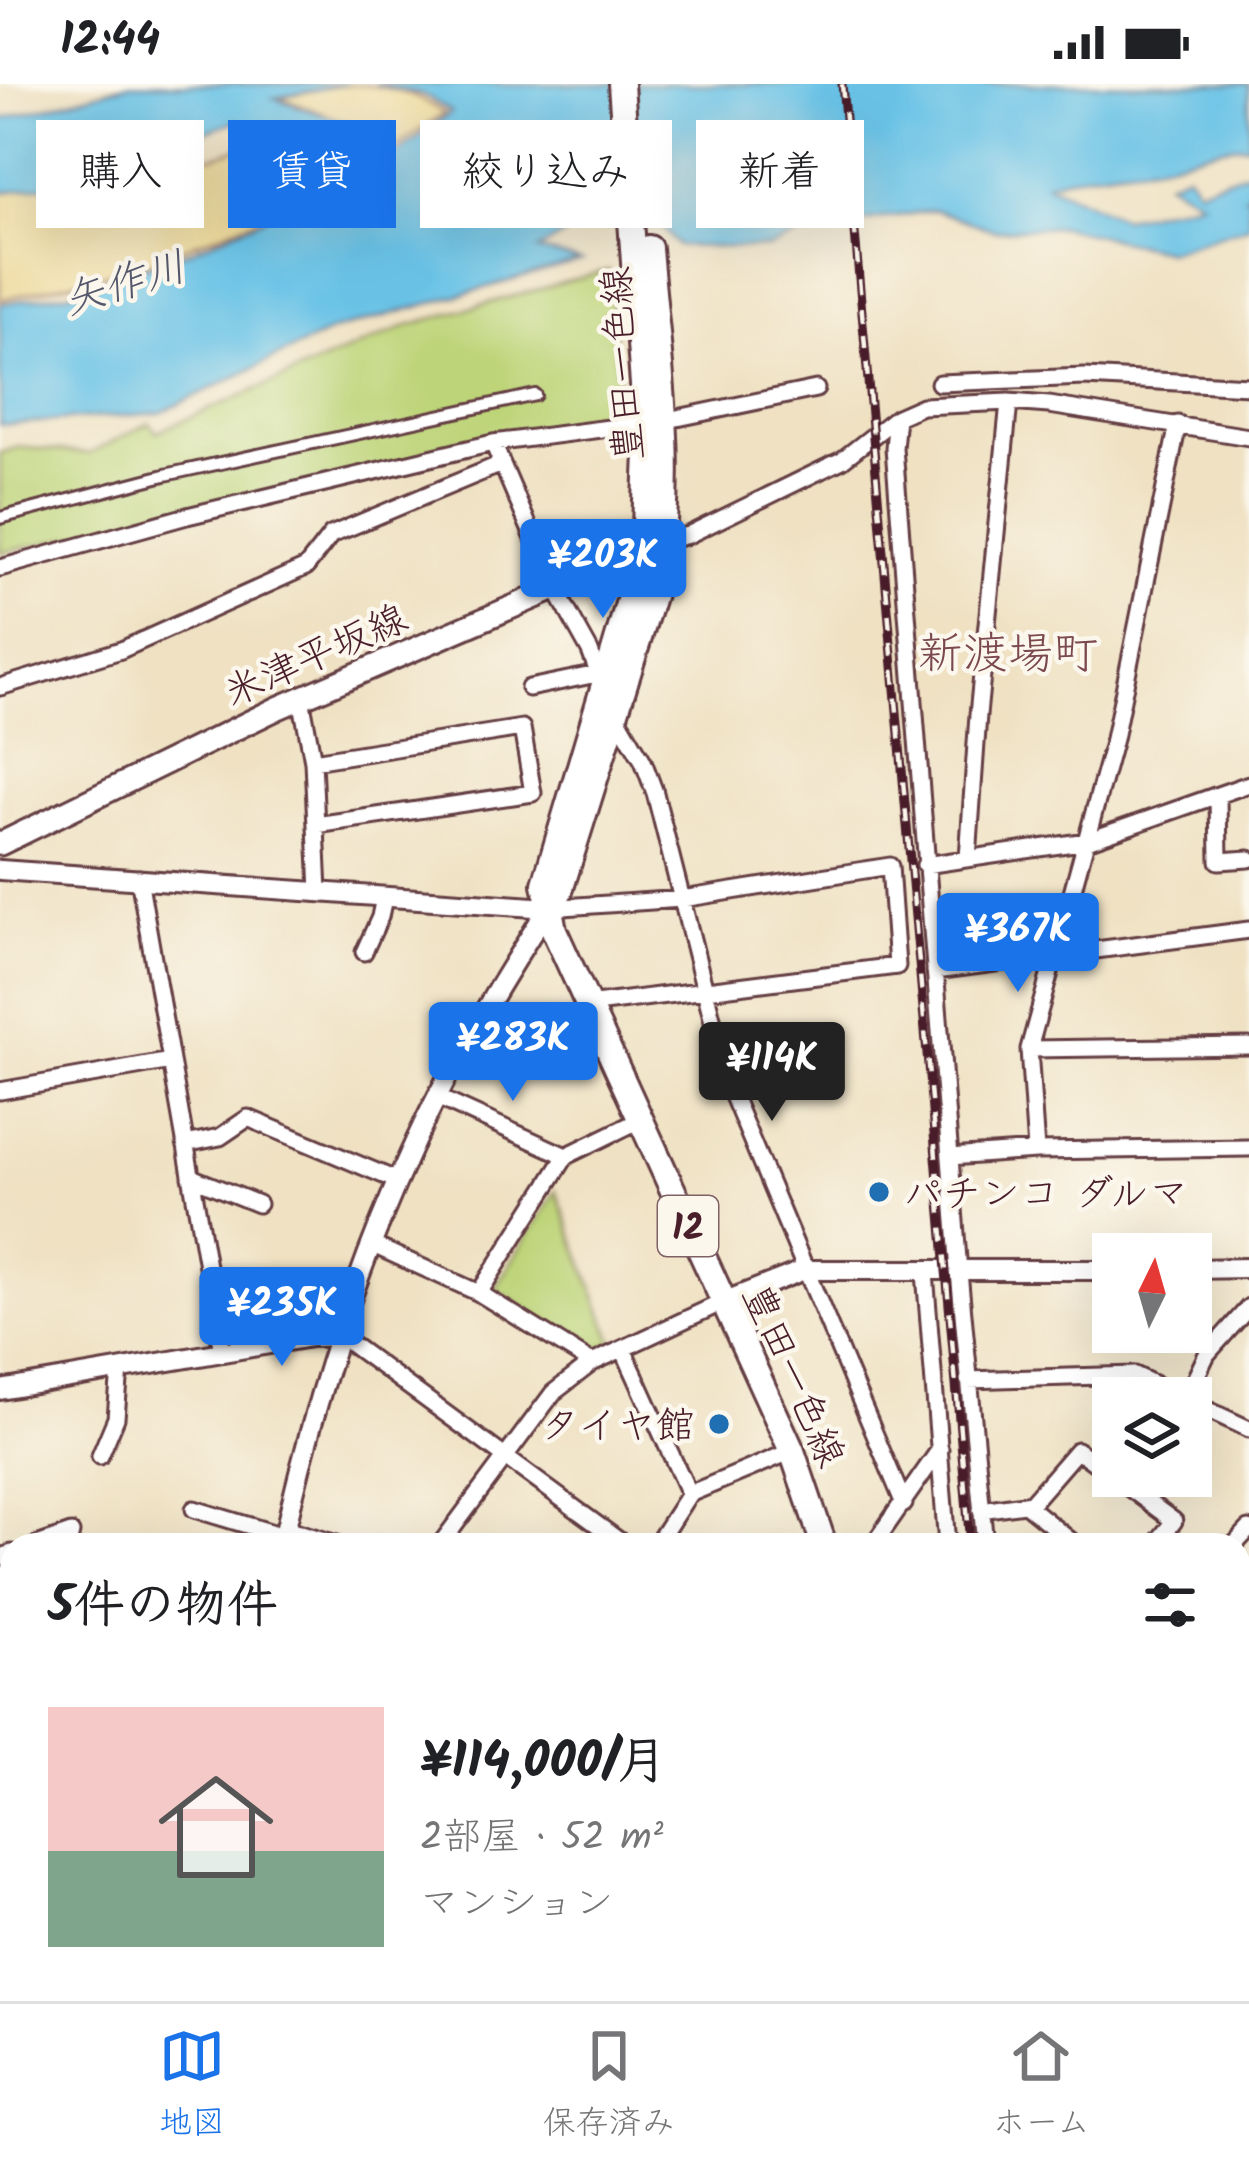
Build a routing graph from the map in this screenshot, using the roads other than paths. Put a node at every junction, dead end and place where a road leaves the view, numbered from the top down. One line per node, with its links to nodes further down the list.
1 (621, 84): 8 (main road, 豊田一色線 / 12)
2 (637, 84): 8 (main road, 豊田一色線 / 12)
3 (939, 383): 4 (street)
4 (1249, 386)
5 (816, 389): 8 (street)
6 (536, 394): 14 (street)
7 (1009, 403): 9 (street); 10 (street); 30 (street)
8 (654, 415): 12 (street); 15 (main road, 豊田一色線 / 12)
9 (897, 417): 15 (street); 32 (street)
10 (1178, 424): 11 (street); 28 (street)
11 (1249, 437)
12 (493, 443): 13 (street); 16 (street)
13 (501, 464): 17 (street); 19 (street)
14 (0, 518)
15 (654, 546): 17 (main road, 米津平坂線); 18 (main road, 豊田一色線 / 12); 22 (main road, 豊田一色線 / 12)
16 (0, 568)
17 (556, 590): 18 (street); 21 (main road, 米津平坂線)
18 (601, 681): 20 (street); 22 (street); 38 (main road, 豊田一色線 / 12)
19 (0, 687)
20 (529, 688)
21 (301, 698): 23 (street); 29 (main road, 米津平坂線)
22 (616, 715): 37 (street); 38 (main road, 豊田一色線 / 12)
23 (314, 761): 27 (street); 27 (street)
24 (1249, 764): 25 (street)
25 (1249, 780): 26 (street)
26 (1218, 796): 28 (street); 31 (street)
27 (316, 825): 35 (street)
28 (1087, 842): 30 (street); 41 (street)
29 (0, 844)
30 (968, 859): 32 (street)
31 (1249, 859)
32 (926, 865): 42 (street)
33 (0, 870): 34 (street)
34 (139, 878): 35 (street); 47 (street)
35 (319, 892): 36 (street)
36 (384, 897): 38 (street); 40 (street)
37 (682, 899): 38 (street); 43 (street); 43 (street)
38 (548, 908): 44 (main road, 豊田一色線 / 12); 49 (street)
39 (1249, 930): 41 (street)
40 (364, 952)
41 (1055, 953): 42 (street); 46 (street)
42 (935, 970): 55 (street)
43 (704, 989): 44 (street); 62 (street)
44 (587, 1005): 50 (main road, 豊田一色線 / 12)
45 (1249, 1046): 46 (street)
46 (1030, 1049): 53 (street)
47 (171, 1061): 48 (street); 51 (street)
48 (0, 1090)
49 (439, 1098): 54 (street); 57 (street)
50 (640, 1120): 54 (street); 67 (main road, 豊田一色線 / 12)
51 (185, 1144): 56 (street); 57 (street)
52 (1249, 1148): 53 (street)
53 (1036, 1151): 55 (street)
54 (566, 1156): 66 (street)
55 (950, 1156): 64 (street)
56 (191, 1177): 58 (street); 71 (street)
57 (398, 1181): 59 (street)
58 (258, 1204)
59 (373, 1245): 66 (street); 69 (street)
60 (1249, 1268): 61 (street)
61 (1212, 1269)
62 (804, 1270): 65 (street); 67 (street); 89 (street)
63 (1092, 1270): 64 (street)
64 (959, 1272): 65 (street); 78 (street)
65 (925, 1273): 82 (street)
66 (479, 1293): 72 (street)
67 (722, 1302): 70 (street); 83 (main road, 豊田一色線 / 12)
68 (1249, 1307): 77 (street)
69 (340, 1336): 71 (street); 85 (street); 94 (street)
70 (622, 1349): 72 (street); 87 (street)
71 (222, 1352): 73 (street)
72 (592, 1364): 85 (street)
73 (120, 1369): 79 (street); 84 (street)
74 (1092, 1377): 78 (street)
75 (1093, 1377): 76 (street)
76 (1137, 1377)
77 (1197, 1377)
78 (968, 1380): 92 (street)
79 (0, 1390)
80 (1212, 1412): 81 (street)
81 (1249, 1430)
82 (940, 1449): 89 (street); 100 (street)
83 (792, 1451): 87 (street); 98 (main road, 豊田一色線 / 12)
84 (100, 1456)
85 (506, 1458): 95 (street); 96 (street)
86 (1092, 1461): 90 (street)
87 (689, 1494): 97 (street)
88 (1141, 1497): 103 (street)
89 (904, 1504): 99 (street)
90 (1025, 1504): 92 (street); 102 (street)
91 (194, 1509): 93 (street)
92 (981, 1510): 101 (street)
93 (273, 1533)
94 (284, 1533)
95 (449, 1533)
96 (609, 1533)
97 (664, 1533)
98 (820, 1533)
99 (882, 1533)
100 (946, 1533)
101 (984, 1533)
102 (1061, 1533)
103 (1164, 1533)

